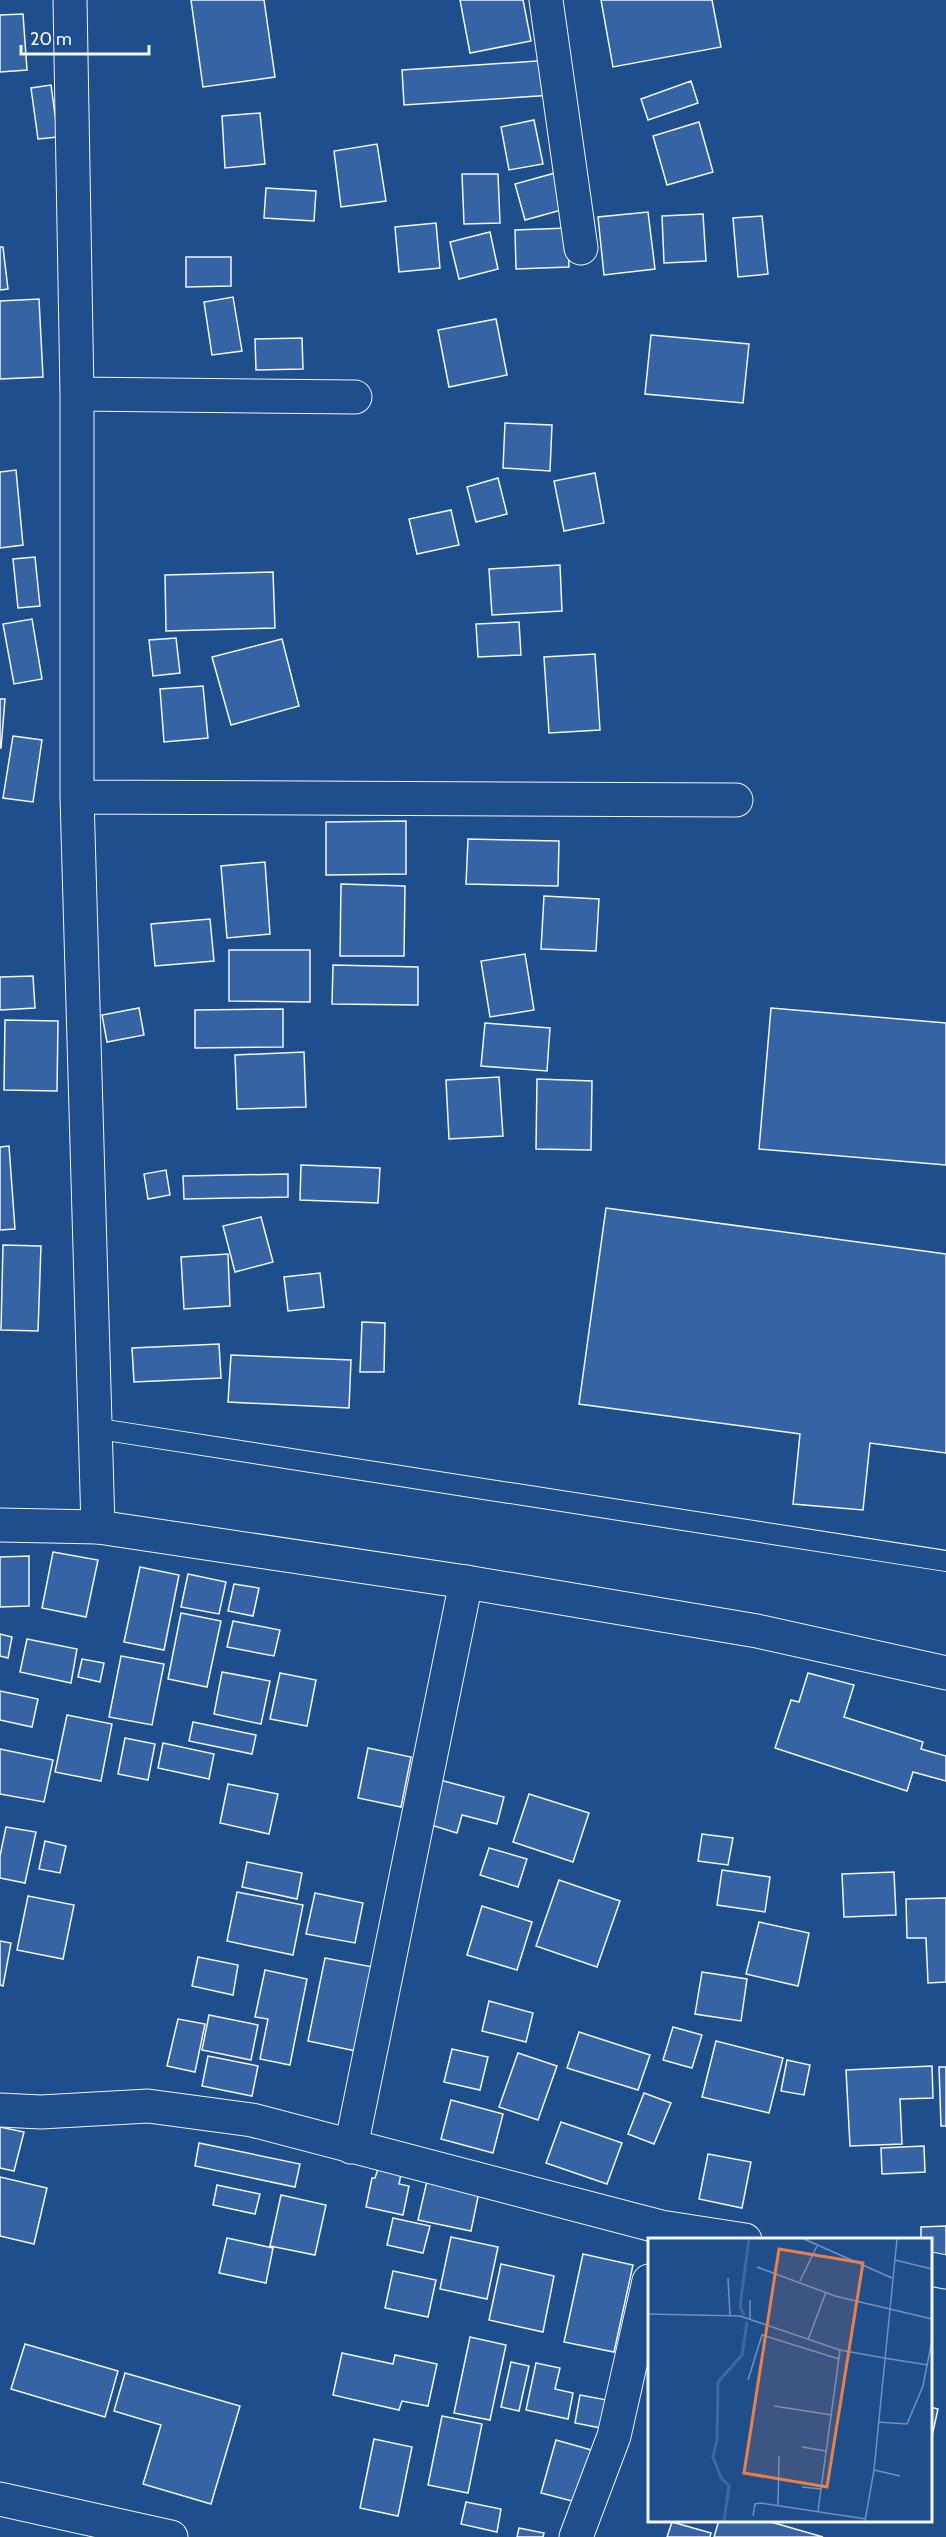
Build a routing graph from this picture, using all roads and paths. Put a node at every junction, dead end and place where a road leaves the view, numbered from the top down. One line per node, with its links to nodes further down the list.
1 (69, 0): 4 (street)
2 (546, 0): 3 (street)
3 (581, 249)
4 (77, 394): 5 (street); 6 (street)
5 (355, 397)
6 (77, 797): 7 (street); 8 (street)
7 (736, 800)
8 (93, 1428): 10 (street); 11 (lane)
9 (0, 1525): 10 (street)
10 (98, 1527): 12 (street)
11 (946, 1561)
12 (466, 1582): 13 (street); 15 (street)
13 (946, 1673)
14 (0, 2110): 15 (street)
15 (351, 2147): 16 (street)
16 (660, 2233): 17 (street)
17 (721, 2238)
18 (931, 2269): 19 (street)
19 (946, 2271)
20 (648, 2285): 23 (street)
21 (0, 2499): 22 (street)
22 (171, 2537)
23 (576, 2537)

